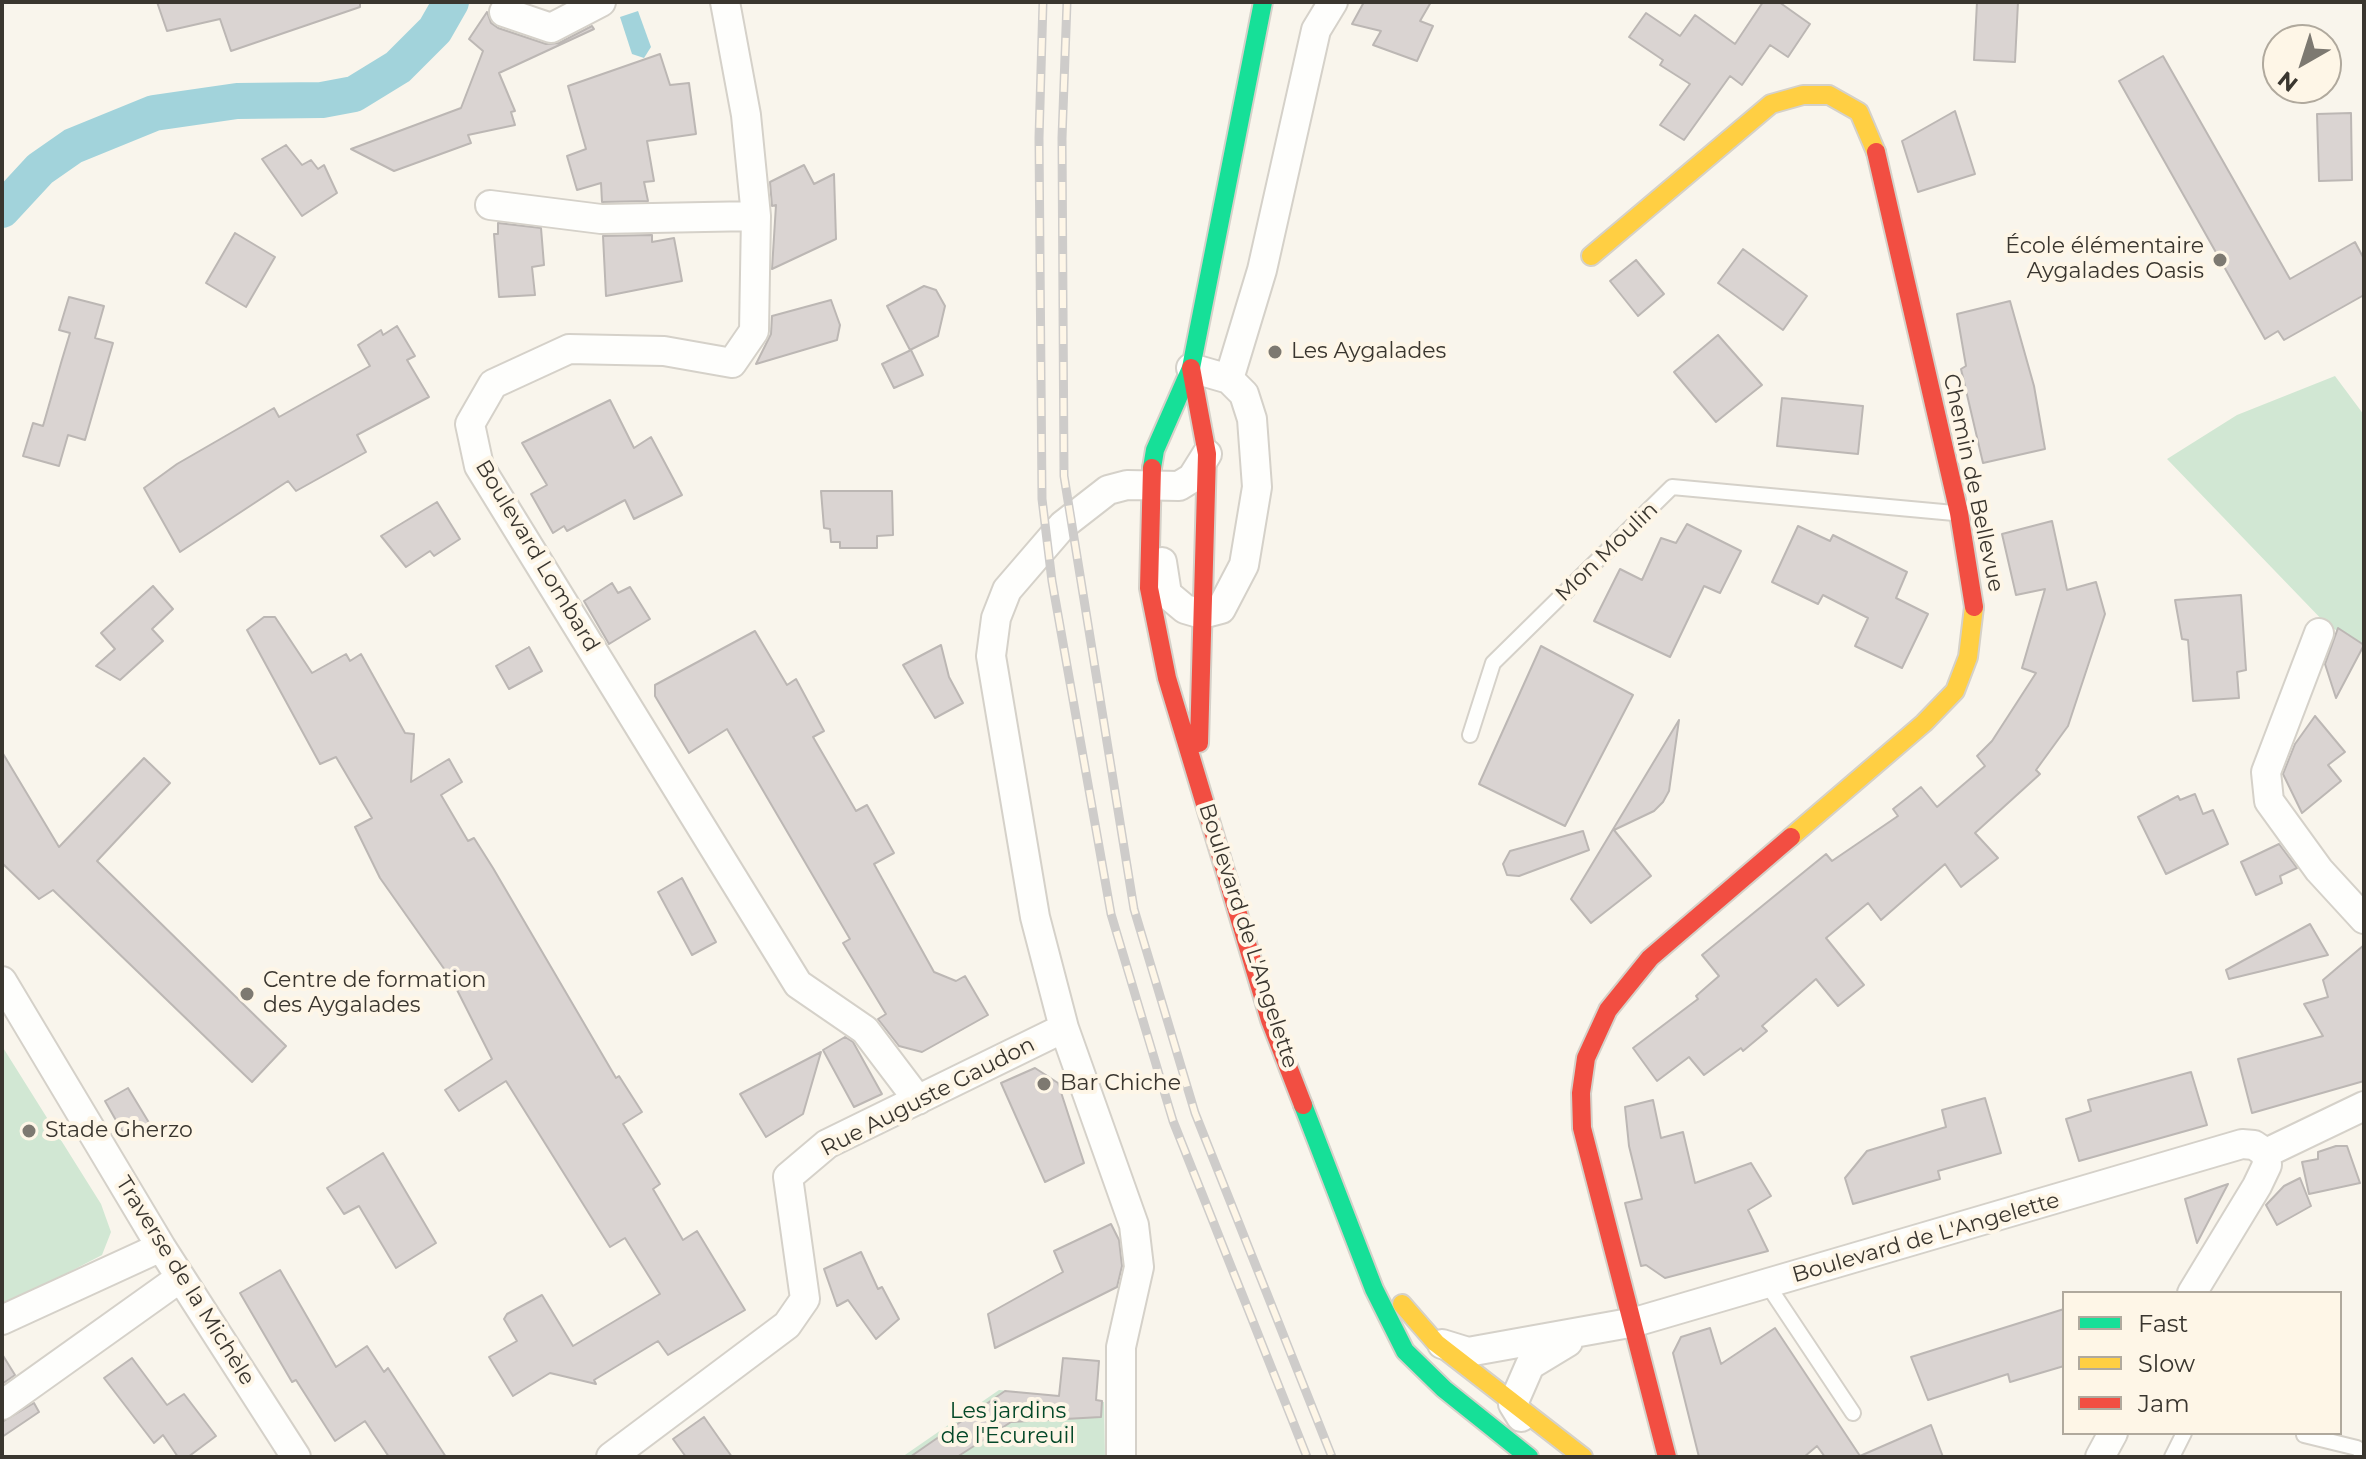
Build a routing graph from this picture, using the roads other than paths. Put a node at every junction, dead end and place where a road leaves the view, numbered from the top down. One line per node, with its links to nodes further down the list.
1 (601, 2): 5 (street)
2 (725, 2): 7 (street, Boulevard Lombard)
3 (1263, 2): 9 (main road)
4 (1333, 2): 10 (street)
5 (504, 12)
6 (490, 205): 7 (street)
7 (756, 216): 21 (street, Boulevard Lombard)
8 (1591, 256): 13 (main road, Chemin de Bellevue)
9 (1191, 368): 10 (street); 11 (main road, Boulevard de L'Angelette); 12 (main road, Boulevard de L'Angelette)
10 (1229, 379): 14 (street)
11 (1207, 454): 12 (street); 14 (main road, Boulevard de L'Angelette)
12 (1149, 487): 14 (street); 17 (main road, Boulevard de L'Angelette); 20 (street)
13 (1959, 513): 16 (lane, Mon Moulin); 30 (main road, Chemin de Bellevue)
14 (1202, 614): 17 (main road, Boulevard de L'Angelette)
15 (2319, 633): 18 (street)
16 (1470, 735)
17 (1198, 774): 24 (main road, Boulevard de L'Angelette)
18 (2364, 919)
19 (2, 981): 25 (street, Traverse de la Michèle)
20 (1064, 1028): 21 (street, Rue Auguste Gaudon); 42 (street)
21 (918, 1100): 41 (street, Rue Auguste Gaudon)
22 (2364, 1106): 23 (street)
23 (2266, 1153): 27 (street, Boulevard de L'Angelette); 28 (street)
24 (1354, 1231): 32 (main road, Boulevard de L'Angelette); 43 (main road, Boulevard de L'Angelette)
25 (161, 1247): 26 (street, Traverse de la Michèle); 29 (street)
26 (180, 1278): 34 (street); 40 (street, Traverse de la Michèle)
27 (1767, 1284): 30 (street, Boulevard de L'Angelette); 35 (lane)
28 (2193, 1291)
29 (2, 1320)
30 (1635, 1322): 31 (street, Boulevard de L'Angelette); 46 (main road, Chemin de Bellevue)
31 (1583, 1334): 32 (street, Boulevard de L'Angelette); 33 (street, Boulevard de L'Angelette)
32 (1436, 1343): 33 (main road, Boulevard de L'Angelette)
33 (1513, 1404): 44 (street); 45 (main road)
34 (2, 1405)
35 (1853, 1413)
36 (2112, 1435): 47 (street)
37 (2183, 1435): 48 (lane)
38 (2304, 1435): 39 (lane)
39 (2364, 1455)
40 (296, 1457)
41 (611, 1457)
42 (1121, 1457)
43 (1529, 1457)
44 (1547, 1457)
45 (1583, 1457)
46 (1667, 1457)
47 (2100, 1457)
48 (2172, 1457)

